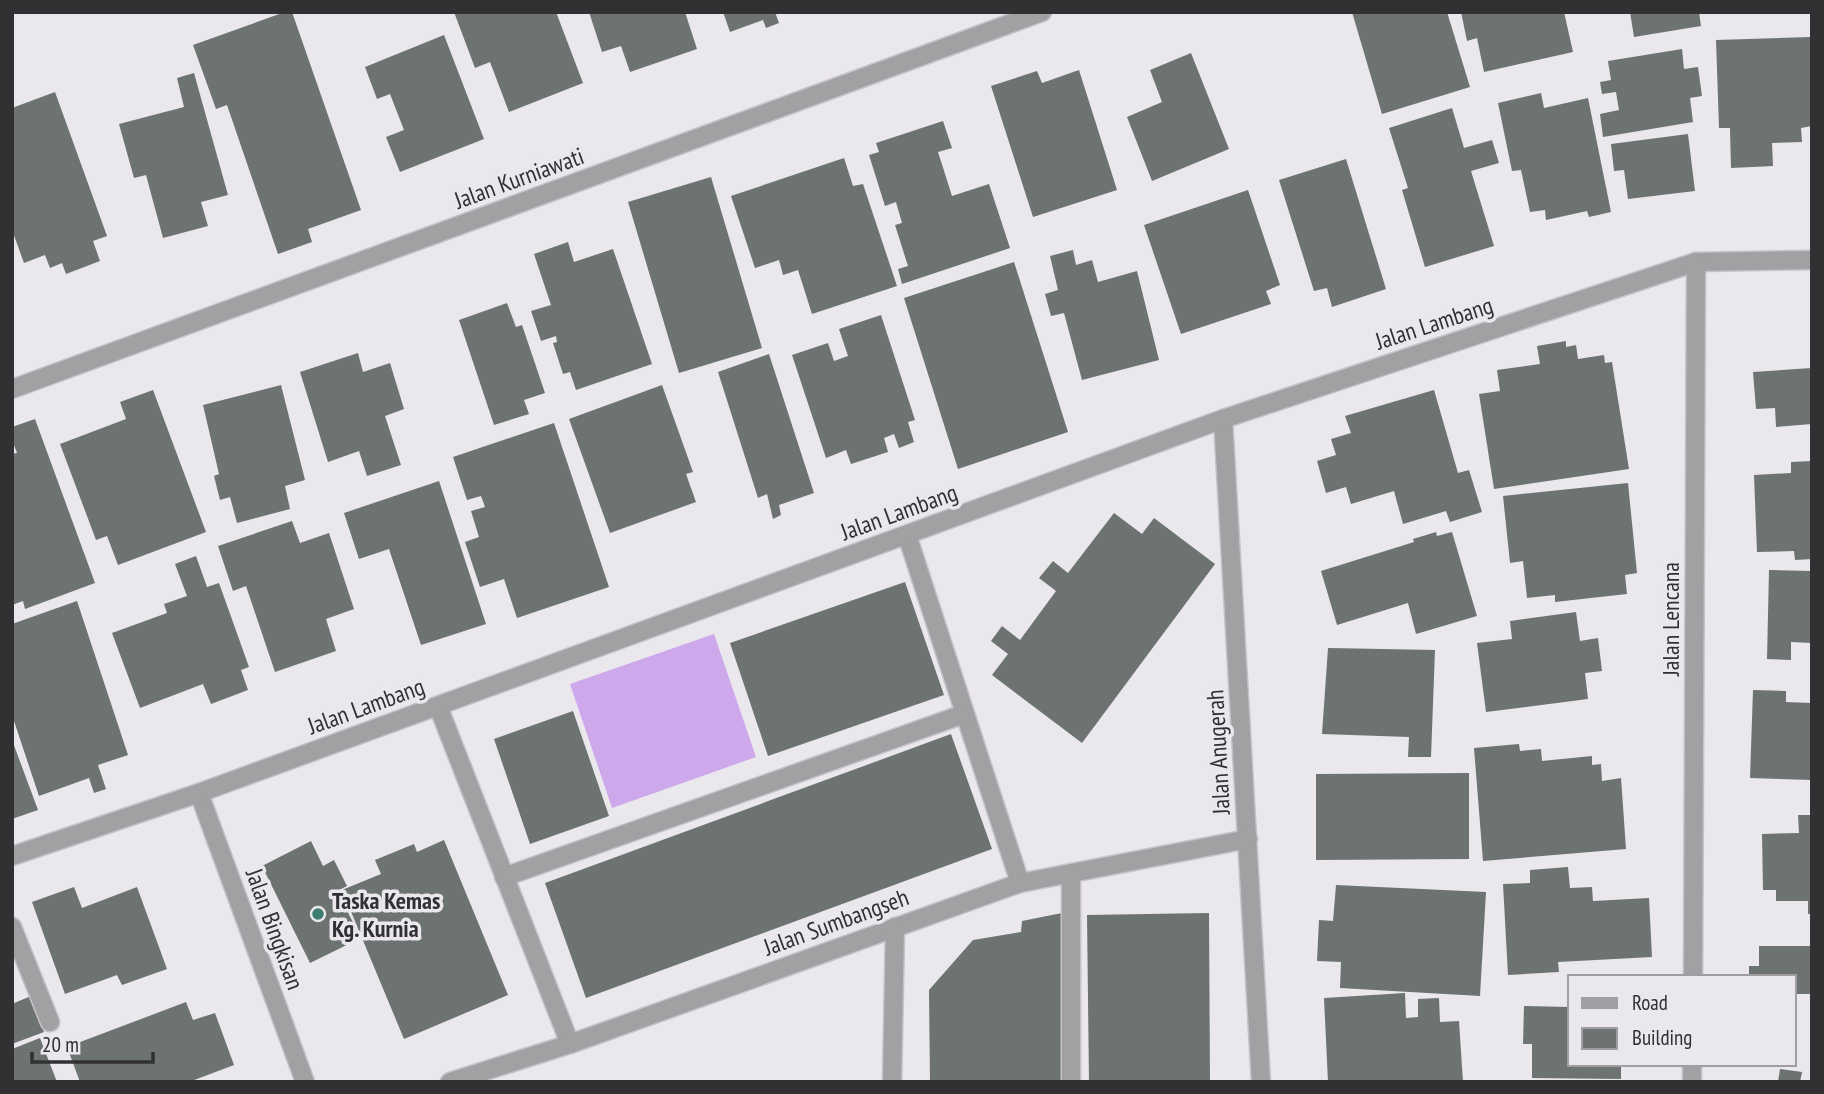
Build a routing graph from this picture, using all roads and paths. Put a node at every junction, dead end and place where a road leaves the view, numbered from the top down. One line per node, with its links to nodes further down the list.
1 (1042, 12): 4 (street, Jalan Kurniawati)
2 (1812, 260): 3 (street, Jalan Lambang)
3 (1696, 262): 5 (street, Jalan Lambang); 17 (street, Jalan Lencana)
4 (12, 389)
5 (1223, 419): 6 (street, Jalan Lambang); 10 (street, Jalan Anugerah)
6 (907, 535): 7 (street, Jalan Lambang); 8 (street)
7 (438, 706): 9 (street, Jalan Lambang); 13 (street)
8 (964, 714): 13 (street); 14 (street)
9 (199, 793): 11 (street, Jalan Lambang); 20 (street, Jalan Bingkisan)
10 (1248, 839): 12 (street, Jalan Sumbangseh); 24 (street, Jalan Anugerah)
11 (12, 856)
12 (1072, 873): 14 (street, Jalan Sumbangseh); 23 (street)
13 (504, 877): 19 (street)
14 (1020, 883): 16 (street, Jalan Sumbangseh)
15 (12, 927): 18 (street)
16 (895, 927): 19 (street, Jalan Sumbangseh); 22 (street)
17 (1693, 975)
18 (50, 1022)
19 (570, 1044): 21 (street, Jalan Sumbangseh)
20 (305, 1082)
21 (450, 1082)
22 (892, 1082)
23 (1071, 1082)
24 (1261, 1082)

